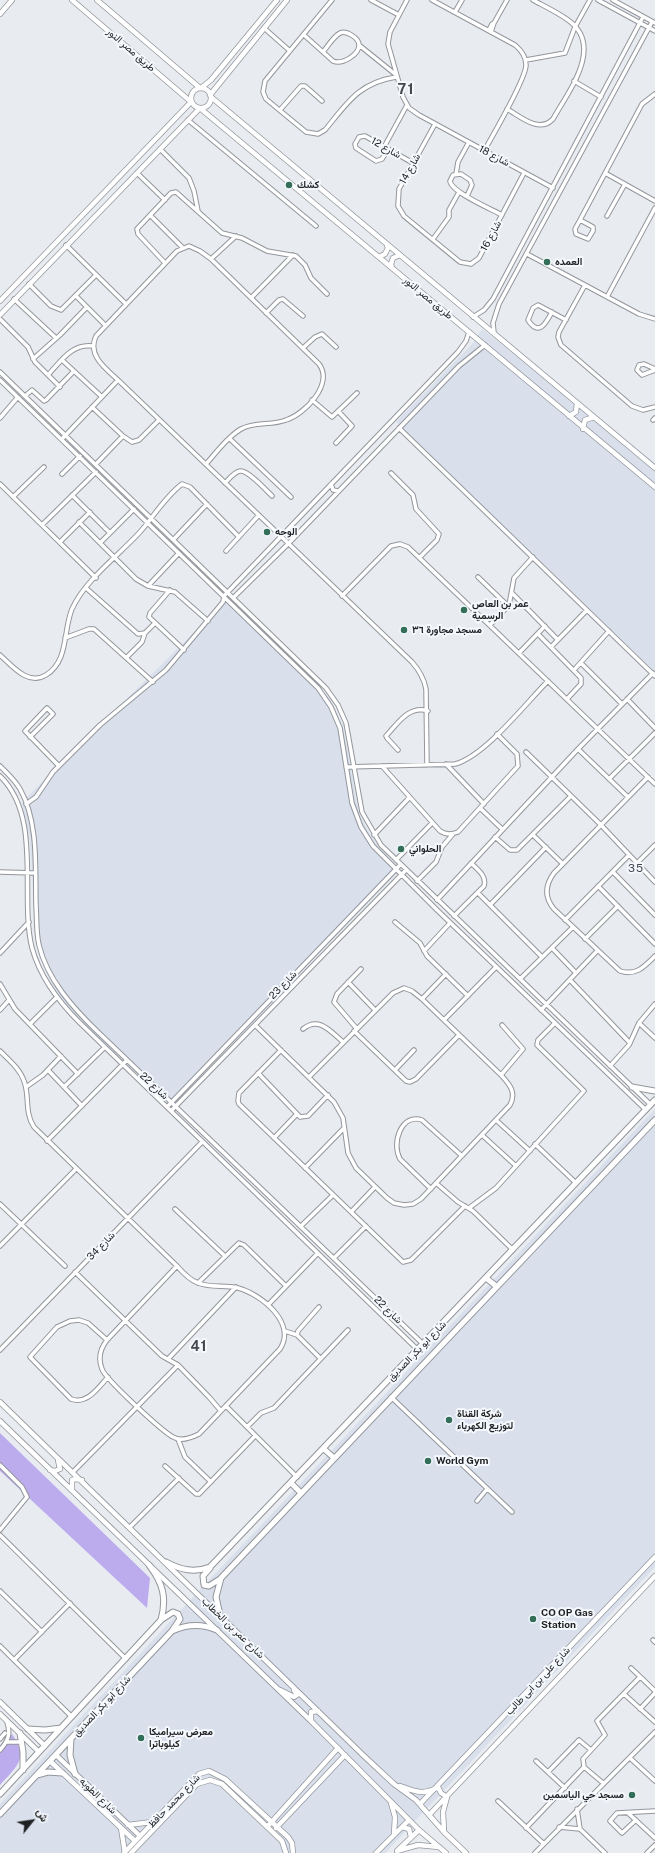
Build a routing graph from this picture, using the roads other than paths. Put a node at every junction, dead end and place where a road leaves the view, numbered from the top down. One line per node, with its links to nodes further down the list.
1 (12, 0): 18 (street)
2 (72, 0): 42 (street, طريق مصر النور)
3 (97, 0): 37 (street, طريق مصر النور)
4 (277, 0): 34 (street)
5 (287, 0): 24 (street)
6 (332, 0): 28 (street)
7 (371, 0): 19 (street)
8 (407, 0): 19 (street)
9 (432, 0): 17 (street)
10 (462, 0): 17 (street)
11 (507, 0): 26 (street)
12 (532, 0): 23 (street)
13 (590, 0): 23 (street)
14 (598, 0): 16 (street)
15 (614, 0): 16 (street); 20 (street)
16 (611, 8): 21 (street)
17 (455, 12): 26 (street)
18 (0, 14)
19 (399, 15): 33 (street)
20 (643, 17): 21 (street); 22 (street)
21 (640, 23): 25 (street); 40 (street)
22 (654, 23): 25 (street)
23 (575, 27): 32 (street); 35 (street)
24 (264, 28): 30 (street); 36 (street)
25 (649, 28): 27 (street); 57 (street)
26 (490, 31): 32 (street)
27 (655, 31)
28 (304, 35): 30 (street); 31 (street)
29 (359, 44): 31 (street); 31 (street); 33 (street)
30 (290, 51): 47 (street)
31 (323, 52)
32 (526, 60): 46 (street)
33 (396, 76): 43 (street); 47 (street)
34 (211, 80): 36 (street); 37 (street)
35 (574, 81): 40 (street); 46 (street)
36 (217, 85): 39 (street)
37 (201, 88): 39 (street); 42 (street)
38 (655, 94): 60 (street)
39 (211, 96): 45 (street); 81 (street, طريق مصر النور)
40 (601, 97): 55 (street)
41 (322, 100): 47 (street)
42 (190, 101): 44 (street); 45 (street)
43 (407, 105): 50 (street, شارع 18); 52 (street)
44 (185, 109): 48 (street); 98 (street)
45 (200, 109): 48 (street); 86 (street, طريق مصر النور)
46 (507, 109): 54 (street)
47 (280, 110)
48 (192, 116): 49 (street)
49 (188, 120): 53 (street); 77 (street)
50 (435, 124): 51 (street, شارع 18); 56 (street, شارع 14)
51 (469, 142): 54 (street, شارع 18); 61 (street)
52 (386, 148): 52 (street, شارع 12); 56 (street, شارع 12)
53 (160, 149): 58 (street); 69 (street)
54 (484, 151): 59 (street, شارع 18)
55 (567, 161): 57 (street); 63 (street)
56 (413, 163): 72 (street, شارع 14)
57 (575, 165): 76 (street)
58 (136, 173): 66 (street); 80 (street)
59 (524, 173): 63 (street, شارع 18); 71 (street, شارع 16)
60 (605, 173): 62 (street); 75 (street)
61 (456, 174): 64 (street); 65 (street)
62 (625, 184): 67 (street); 73 (street)
63 (553, 188): 74 (street)
64 (459, 192): 65 (street); 79 (street)
65 (467, 196): 71 (street)
66 (165, 200): 69 (street); 70 (street)
67 (655, 200)
68 (655, 208): 95 (street)
69 (198, 212): 78 (street)
70 (150, 215): 82 (street); 88 (street)
71 (502, 215): 79 (street, شارع 16)
72 (404, 216): 79 (street, شارع 16)
73 (607, 216)
74 (538, 217): 76 (street); 105 (street)
75 (580, 220): 75 (street)
76 (545, 221): 83 (street)
77 (316, 226)
78 (236, 236): 84 (street); 87 (street)
79 (433, 239)
80 (66, 245): 90 (street); 91 (street)
81 (388, 245): 85 (street, طريق مصر النور); 86 (street)
82 (182, 248): 87 (street); 88 (street)
83 (526, 254): 92 (street); 111 (street)
84 (293, 255): 93 (street); 96 (street)
85 (400, 255): 89 (street); 105 (street, طريق مصر النور)
86 (379, 257): 89 (street, طريق مصر النور)
87 (210, 259): 96 (street)
88 (165, 263): 99 (street)
89 (392, 268): 110 (street, طريق مصر النور)
90 (96, 275): 94 (street); 99 (street)
91 (29, 284): 94 (street); 97 (street)
92 (585, 285): 95 (street); 108 (street)
93 (327, 294)
94 (76, 296): 100 (street)
95 (607, 297): 107 (street)
96 (251, 298): 101 (street)
97 (14, 299): 103 (street); 112 (street)
98 (0, 301)
99 (126, 304): 109 (street)
100 (87, 307): 109 (street); 112 (street)
101 (266, 312): 104 (street); 116 (street)
102 (552, 312): 102 (street); 108 (street)
103 (0, 315)
104 (303, 316)
105 (473, 316): 111 (street, طريق مصر النور)
106 (0, 319): 118 (street)
107 (655, 319)
108 (566, 320): 135 (street)
109 (105, 325): 114 (street)
110 (469, 332): 113 (street, طريق مصر النور); 117 (street)
111 (495, 334): 133 (street, طريق مصر النور)
112 (56, 338): 118 (street)
113 (485, 345): 120 (street); 137 (street, طريق مصر النور)
114 (93, 346): 119 (street); 126 (street)
115 (336, 347): 116 (street)
116 (303, 348): 132 (street)
117 (458, 352): 120 (street); 158 (street)
118 (33, 359): 124 (street)
119 (62, 360): 122 (street); 124 (street)
120 (465, 360): 141 (street)
121 (655, 369): 121 (street)
122 (74, 371): 127 (street); 131 (street)
123 (0, 372): 129 (street)
124 (48, 375): 127 (street)
125 (0, 380): 130 (street)
126 (118, 380): 131 (street); 140 (street)
127 (60, 386): 129 (street)
128 (357, 393): 136 (street)
129 (25, 396): 143 (street)
130 (18, 397): 139 (street); 145 (street)
131 (102, 397): 134 (street)
132 (312, 400): 136 (street); 146 (street)
133 (577, 404): 137 (street); 138 (street, طريق مصر النور)
134 (92, 407): 143 (street); 144 (street)
135 (655, 407)
136 (338, 411): 147 (street)
137 (569, 416): 142 (street, طريق مصر النور)
138 (594, 417): 142 (street); 152 (street, طريق مصر النور)
139 (0, 418)
140 (159, 420): 144 (street); 150 (street)
141 (399, 428): 160 (street); 184 (street)
142 (583, 429): 159 (street, طريق مصر النور)
143 (66, 434): 145 (street); 149 (street)
144 (124, 436): 149 (street)
145 (62, 439): 148 (street)
146 (230, 439): 150 (street); 165 (street)
147 (336, 443)
148 (80, 456): 153 (street); 155 (street)
149 (96, 464): 171 (street)
150 (206, 464): 156 (street)
151 (44, 467): 164 (street)
152 (655, 468)
153 (96, 472): 161 (street); 168 (street)
154 (392, 473): 186 (street)
155 (62, 474)
156 (225, 483): 162 (street); 170 (street)
157 (0, 484): 164 (street)
158 (331, 484): 160 (street); 163 (street)
159 (655, 487)
160 (338, 491): 166 (street)
161 (72, 495): 169 (street); 174 (street)
162 (272, 496)
163 (320, 496): 166 (street); 177 (street)
164 (13, 497): 174 (street)
165 (291, 497)
166 (328, 501): 181 (street)
167 (207, 504): 171 (street); 176 (street); 178 (street)
168 (134, 509): 173 (street); 175 (street)
169 (90, 512): 172 (street); 175 (street)
170 (259, 515): 176 (street); 177 (street)
171 (152, 517): 173 (street); 178 (street)
172 (80, 522): 179 (street); 180 (street)
173 (148, 522): 183 (street); 185 (street)
174 (42, 525): 179 (street)
175 (110, 533): 180 (street)
176 (239, 537): 182 (street)
177 (281, 537): 181 (street); 192 (street)
178 (174, 539): 192 (street)
179 (60, 542): 188 (street)
180 (100, 543): 185 (street)
181 (288, 544): 195 (street); 196 (street)
182 (226, 551)
183 (180, 553): 189 (street); 194 (street)
184 (533, 557): 193 (street); 200 (street)
185 (114, 558): 188 (street); 189 (street)
186 (420, 558): 195 (street); 203 (street)
187 (478, 577): 199 (street)
188 (96, 578): 190 (street)
189 (148, 586): 191 (street)
190 (86, 588): 206 (street); 208 (street)
191 (170, 590): 201 (street); 202 (street)
192 (228, 592): 194 (street); 196 (street)
193 (512, 593): 199 (street); 204 (street)
194 (224, 596): 197 (street); 198 (street)
195 (342, 596): 223 (street)
196 (234, 597): 197 (street); 239 (street)
197 (229, 601): 198 (street); 238 (street)
198 (223, 602): 201 (street)
199 (508, 606): 203 (street)
200 (587, 610): 205 (street); 209 (street)
201 (208, 621): 211 (street)
202 (154, 623): 206 (street); 211 (street)
203 (490, 625): 212 (street)
204 (545, 626): 207 (street); 209 (street)
205 (609, 631): 215 (street); 217 (street)
206 (145, 632): 214 (street)
207 (538, 634): 210 (street); 212 (street)
208 (65, 638): 213 (street); 214 (street)
209 (558, 640): 210 (street)
210 (551, 647): 216 (street)
211 (184, 650): 219 (street)
212 (519, 653): 218 (street)
213 (0, 655)
214 (127, 657): 219 (street)
215 (581, 663): 216 (street); 222 (street)
216 (574, 670): 220 (street)
217 (654, 674): 221 (street)
218 (548, 681): 220 (street); 227 (street)
219 (153, 682): 236 (street)
220 (567, 699): 225 (street)
221 (627, 699): 222 (street); 224 (street)
222 (622, 704): 225 (street)
223 (428, 711): 230 (street); 234 (street)
224 (655, 728)
225 (597, 729): 229 (street); 232 (street)
226 (655, 733): 232 (street)
227 (497, 734): 233 (street); 249 (street)
228 (30, 737): 228 (street); 236 (street)
229 (578, 749): 241 (street); 243 (street)
230 (398, 750)
231 (526, 752): 241 (street)
232 (629, 759): 242 (street); 243 (street)
233 (446, 764): 234 (street); 249 (street)
234 (427, 765): 237 (street)
235 (0, 766): 248 (street, شارع 22)
236 (59, 766): 248 (street)
237 (382, 766): 239 (street); 246 (street)
238 (346, 767): 239 (street); 266 (street)
239 (354, 767): 254 (street)
240 (0, 776): 270 (street, شارع 22)
241 (551, 777): 245 (street); 253 (street)
242 (648, 777): 244 (street); 247 (street)
243 (609, 779): 247 (street)
244 (655, 784)
245 (571, 796): 252 (street); 256 (street)
246 (409, 798): 251 (street); 254 (street)
247 (628, 798): 252 (street)
248 (26, 804): 271 (street, شارع 22)
249 (484, 804): 250 (street)
250 (480, 808): 253 (street); 255 (street)
251 (432, 823): 255 (street); 261 (street)
252 (601, 825): 260 (street); 264 (street)
253 (502, 829): 257 (street)
254 (374, 834): 261 (street)
255 (453, 834): 273 (street)
256 (533, 835): 257 (street); 259 (street)
257 (495, 837): 262 (street)
258 (655, 845): 263 (street)
259 (546, 847): 264 (street); 278 (street)
260 (629, 855): 263 (street); 269 (street)
261 (396, 860): 265 (street)
262 (471, 863): 276 (street); 277 (street)
263 (637, 863): 274 (street)
264 (563, 864): 282 (street)
265 (400, 865): 266 (street, شارع 23); 267 (street)
266 (395, 870): 272 (street); 347 (street, شارع 23)
267 (406, 870): 272 (street, شارع 23); 273 (street)
268 (0, 872): 270 (street)
269 (613, 872): 275 (street); 280 (street)
270 (27, 873): 271 (street); 283 (street, شارع 22)
271 (35, 873): 331 (street, شارع 22)
272 (401, 875): 285 (street); 316 (street, شارع 23)
273 (418, 881): 277 (street)
274 (655, 882)
275 (598, 886): 279 (street); 282 (street)
276 (478, 893): 278 (street); 281 (street)
277 (437, 900): 281 (street)
278 (490, 905): 293 (street)
279 (618, 906): 287 (street); 288 (street)
280 (655, 915)
281 (454, 916): 299 (street)
282 (566, 920): 286 (street)
283 (29, 922): 292 (street); 304 (street, شارع 22)
284 (395, 922): 290 (street)
285 (450, 923): 290 (street); 295 (street)
286 (573, 927): 287 (street); 289 (street)
287 (585, 939): 291 (street)
288 (655, 944)
289 (552, 948): 293 (street); 297 (street)
290 (424, 950): 298 (street)
291 (597, 951): 294 (street); 297 (street)
292 (0, 953)
293 (542, 956): 299 (street)
294 (655, 956)
295 (496, 967): 303 (street); 311 (street)
296 (361, 969): 301 (street)
297 (576, 973): 300 (street)
298 (446, 974): 303 (street); 305 (street)
299 (520, 979): 308 (street)
300 (570, 980): 308 (street); 323 (street)
301 (348, 982): 310 (street); 319 (street)
302 (0, 984): 306 (street)
303 (468, 996): 312 (street)
304 (57, 997): 315 (street); 324 (street, شارع 22)
305 (422, 999): 310 (street); 312 (street)
306 (9, 1000): 309 (street); 315 (street)
307 (655, 1004): 314 (street)
308 (546, 1005): 311 (street); 333 (street)
309 (0, 1010)
310 (375, 1010): 319 (street)
311 (541, 1010): 313 (street)
312 (444, 1020): 320 (street)
313 (555, 1023): 348 (street); 363 (street)
314 (639, 1023): 321 (street); 323 (street)
315 (30, 1024): 329 (street)
316 (255, 1025): 325 (street); 352 (street, شارع 23)
317 (502, 1025): 338 (street)
318 (303, 1029): 322 (street)
319 (355, 1030): 322 (street); 335 (street)
320 (459, 1035): 335 (street); 338 (street)
321 (655, 1038)
322 (343, 1042): 339 (street)
323 (630, 1042): 333 (street)
324 (105, 1048): 332 (street, شارع 22); 337 (street)
325 (281, 1050): 336 (street); 339 (street)
326 (414, 1050): 335 (street)
327 (0, 1051): 328 (street)
328 (4, 1055): 330 (street); 340 (street)
329 (61, 1056): 334 (street); 337 (street)
330 (0, 1059)
331 (127, 1060): 332 (street); 347 (street, شارع 22)
332 (123, 1064): 350 (street); 351 (street, شارع 22)
333 (610, 1066): 342 (street)
334 (48, 1070): 340 (street); 341 (street)
335 (395, 1070)
336 (258, 1073): 355 (street); 360 (street)
337 (78, 1074): 341 (street)
338 (500, 1075): 356 (street)
339 (309, 1077): 344 (street)
340 (26, 1086): 361 (street)
341 (64, 1087): 350 (street)
342 (632, 1088): 343 (main road); 345 (street)
343 (655, 1091)
344 (328, 1095): 355 (street); 358 (street)
345 (643, 1097): 348 (street); 349 (street)
346 (655, 1100): 349 (main road, شارع ابو بكر الصديق)
347 (171, 1101): 351 (street, شارع 23); 352 (street, شارع 22)
348 (638, 1102): 353 (street)
349 (651, 1105): 353 (main road, شارع ابو بكر الصديق)
350 (82, 1106): 361 (street)
351 (166, 1106): 354 (street, شارع 22)
352 (176, 1106): 354 (street, شارع 23); 381 (street, شارع 22)
353 (646, 1110): 369 (main road, شارع ابو بكر الصديق)
354 (171, 1111): 362 (street, شارع 22)
355 (297, 1114): 360 (street)
356 (496, 1120): 359 (street); 364 (street)
357 (655, 1120): 394 (main road, شارع ابو بكر الصديق)
358 (344, 1128): 367 (street); 371 (street)
359 (482, 1135): 365 (street); 366 (street)
360 (274, 1138): 367 (street)
361 (47, 1141): 368 (street)
362 (202, 1142): 379 (street, شارع 34); 385 (street, شارع 22)
363 (536, 1144): 364 (street); 369 (street)
364 (530, 1150): 366 (street)
365 (462, 1156): 370 (street); 372 (street)
366 (516, 1166): 376 (street)
367 (305, 1168): 373 (street)
368 (76, 1169): 379 (street); 380 (street)
369 (576, 1182): 384 (main road, شارع ابو بكر الصديق)
370 (436, 1183): 372 (street); 375 (street)
371 (375, 1187): 372 (street); 378 (street)
372 (431, 1189)
373 (333, 1195): 378 (street); 381 (street)
374 (0, 1204): 380 (street)
375 (465, 1206): 376 (street); 382 (street)
376 (469, 1208): 384 (street)
377 (175, 1209): 386 (street)
378 (351, 1212): 382 (street)
379 (128, 1218): 389 (street); 390 (street, شارع 34)
380 (22, 1224): 383 (street); 388 (street)
381 (301, 1226): 387 (street, شارع 22)
382 (366, 1226): 387 (street)
383 (0, 1246)
384 (512, 1250): 391 (main road, شارع ابو بكر الصديق)
385 (318, 1253): 393 (street); 405 (street, شارع 22)
386 (224, 1256): 392 (street); 393 (street)
387 (334, 1258): 403 (street, شارع 22)
388 (65, 1266)
389 (177, 1266): 392 (street); 398 (street)
390 (75, 1272): 398 (street); 404 (street, شارع 34)
391 (486, 1278): 394 (main road); 403 (main road, شارع ابو بكر الصديق)
392 (198, 1283): 395 (street)
393 (286, 1286): 396 (street)
394 (496, 1286): 410 (main road, شارع ابو بكر الصديق)
395 (236, 1287): 396 (street); 407 (street)
396 (268, 1305): 400 (street)
397 (319, 1307): 401 (street)
398 (125, 1321): 402 (street); 407 (street)
399 (348, 1330): 406 (street)
400 (285, 1331): 401 (street); 412 (street)
401 (297, 1335): 406 (street)
402 (107, 1340): 409 (street); 409 (street)
403 (423, 1344): 405 (main road, شارع ابو بكر الصديق)
404 (0, 1350)
405 (418, 1350): 419 (main road, شارع ابو بكر الصديق)
406 (320, 1358): 416 (street)
407 (168, 1359): 408 (street)
408 (178, 1365): 413 (street); 414 (street)
409 (108, 1377): 413 (street)
410 (391, 1398): 421 (main road, شارع ابو بكر الصديق); 431 (street)
411 (0, 1402): 420 (street, شارع عمر بن الخطاب)
412 (226, 1406): 414 (street); 416 (street)
413 (138, 1407): 418 (street); 425 (street)
414 (221, 1411): 418 (street)
415 (0, 1421): 424 (street, شارع عمر بن الخطاب)
416 (247, 1427): 417 (street)
417 (255, 1436): 426 (street); 429 (street)
418 (178, 1439): 429 (street)
419 (324, 1449): 421 (main road); 426 (main road, شارع ابو بكر الصديق)
420 (57, 1456): 424 (street); 425 (street, شارع عمر بن الخطاب)
421 (334, 1458): 433 (main road, شارع ابو بكر الصديق)
422 (0, 1465): 437 (street)
423 (165, 1466): 427 (street)
424 (50, 1470): 432 (street, شارع عمر بن الخطاب)
425 (73, 1472): 428 (street, شارع عمر بن الخطاب)
426 (297, 1477): 430 (main road, شارع ابو بكر الصديق)
427 (179, 1478): 429 (street); 436 (street)
428 (82, 1480): 432 (street); 436 (street, شارع عمر بن الخطاب)
429 (211, 1482)
430 (291, 1483): 433 (main road); 442 (main road, شارع ابو بكر الصديق)
431 (487, 1489): 434 (street); 435 (street)
432 (73, 1491): 441 (street, شارع عمر بن الخطاب)
433 (301, 1492): 444 (main road, شارع ابو بكر الصديق)
434 (477, 1501)
435 (512, 1512)
436 (130, 1527): 440 (street, شارع عمر بن الخطاب)
437 (0, 1530)
438 (0, 1535): 447 (street)
439 (655, 1557): 499 (street, شارع على بن ابى طالب)
440 (166, 1562): 442 (main road); 448 (street, شارع عمر بن الخطاب)
441 (149, 1565): 449 (main road); 450 (street, شارع عمر بن الخطاب)
442 (210, 1567): 444 (main road)
443 (655, 1576): 445 (street, شارع على بن ابى طالب)
444 (221, 1578): 448 (main road, شارع ابو بكر الصديق)
445 (652, 1582): 503 (street, شارع على بن ابى طالب)
446 (0, 1591): 452 (street)
447 (70, 1604): 452 (street); 454 (street)
448 (220, 1615): 458 (street, شارع عمر بن الخطاب)
449 (161, 1620): 451 (main road); 454 (main road, شارع ابو بكر الصديق)
450 (217, 1630): 451 (main road); 459 (street, شارع عمر بن الخطاب)
451 (172, 1631): 476 (main road, شارع ابو بكر الصديق)
452 (42, 1632): 455 (street)
453 (0, 1646): 455 (street)
454 (126, 1659): 466 (main road, شارع ابو بكر الصديق)
455 (14, 1660): 466 (street)
456 (631, 1668): 457 (street)
457 (640, 1677): 460 (street); 461 (street)
458 (286, 1678): 459 (street); 464 (street, شارع عمر بن الخطاب)
459 (276, 1689): 468 (street, شارع عمر بن الخطاب)
460 (655, 1692): 463 (street)
461 (624, 1694): 463 (street); 482 (street)
462 (0, 1702): 471 (street)
463 (640, 1709): 469 (street)
464 (318, 1711): 468 (street); 498 (street, شارع عمر بن الخطاب)
465 (0, 1714): 467 (street)
466 (72, 1717): 470 (main road, شارع ابو بكر الصديق)
467 (7, 1721): 474 (street); 478 (street)
468 (311, 1721): 480 (street, شارع عمر بن الخطاب)
469 (655, 1722)
470 (61, 1728): 471 (main road); 479 (main road, شارع ابو بكر الصديق)
471 (30, 1731): 477 (street); 479 (street)
472 (655, 1732): 486 (street)
473 (6, 1733): 475 (street)
474 (20, 1733): 477 (main road)
475 (1, 1739): 478 (street)
476 (71, 1739): 484 (main road, شارع ابو بكر الصديق); 494 (main road)
477 (23, 1740): 478 (street); 483 (street); 491 (main road)
478 (7, 1742): 481 (street)
479 (45, 1746): 483 (main road, شارع ابو بكر الصديق)
480 (338, 1748): 485 (street, شارع عمر بن الخطاب); 501 (street)
481 (0, 1750)
482 (591, 1750): 490 (street); 492 (street)
483 (39, 1752): 491 (main road, شارع ابو بكر الصديق)
484 (56, 1755): 487 (main road, شارع ابو بكر الصديق); 489 (street, شارع الطوبه)
485 (345, 1755): 505 (street); 506 (street, شارع عمر بن الخطاب)
486 (630, 1758): 496 (street); 497 (street)
487 (50, 1761): 493 (street, شارع الطوبه); 495 (main road, شارع ابو بكر الصديق)
488 (536, 1761): 492 (street)
489 (68, 1767): 493 (street); 494 (street, شارع الطوبه)
490 (584, 1767): 497 (street); 500 (street)
491 (23, 1770): 502 (main road, شارع ابو بكر الصديق)
492 (548, 1772): 500 (street)
493 (62, 1773): 495 (main road); 520 (street, شارع الطوبه)
494 (75, 1774): 519 (street, شارع الطوبه)
495 (36, 1775): 513 (main road, شارع ابو بكر الصديق)
496 (655, 1781)
497 (603, 1783): 510 (street)
498 (394, 1784): 499 (street); 509 (street, شارع عمر بن الخطاب)
499 (438, 1787): 503 (street); 509 (street, شارع على بن ابى طالب)
500 (565, 1788): 524 (street)
501 (298, 1792): 505 (street); 518 (street)
502 (0, 1794)
503 (447, 1796): 514 (street, شارع على بن ابى طالب); 529 (street)
504 (247, 1798): 508 (street); 517 (street, شارع محمد حافظ); 518 (street)
505 (304, 1798): 522 (street)
506 (388, 1798): 515 (street, شارع عمر بن الخطاب); 530 (street)
507 (498, 1801): 524 (street)
508 (242, 1803): 521 (street); 540 (street, شارع محمد حافظ)
509 (420, 1804): 514 (street, شارع عمر بن الخطاب)
510 (577, 1809): 525 (street); 526 (street)
511 (655, 1811): 512 (street)
512 (628, 1812): 516 (street); 516 (street)
513 (0, 1814)
514 (430, 1814): 529 (street, شارع عمر بن الخطاب)
515 (409, 1820): 523 (street); 527 (street, شارع عمر بن الخطاب)
516 (636, 1820): 533 (street)
517 (154, 1822): 519 (street); 531 (street, شارع محمد حافظ)
518 (272, 1822): 521 (street); 522 (street)
519 (128, 1825): 531 (street, شارع الطوبه)
520 (120, 1826): 534 (street, شارع الطوبه); 539 (street)
521 (267, 1827): 528 (street)
522 (277, 1827): 528 (street); 542 (street)
523 (402, 1827): 530 (street); 532 (street)
524 (526, 1828): 535 (street)
525 (559, 1828): 526 (street); 535 (street)
526 (580, 1829): 547 (street)
527 (418, 1830): 532 (street); 537 (street, شارع عمر بن الخطاب)
528 (272, 1832): 541 (street)
529 (444, 1832): 545 (street, شارع عمر بن الخطاب)
530 (394, 1834): 543 (street)
531 (140, 1836): 534 (street, شارع محمد حافظ)
532 (411, 1837): 538 (street)
533 (655, 1838)
534 (135, 1841): 539 (street, شارع محمد حافظ)
535 (544, 1844): 546 (street)
536 (655, 1845): 548 (street)
537 (439, 1847): 538 (street); 544 (street, شارع عمر بن الخطاب)
538 (397, 1852)
539 (124, 1853)
540 (131, 1853)
541 (286, 1853)
542 (293, 1853)
543 (376, 1853)
544 (446, 1853)
545 (466, 1853)
546 (535, 1853)
547 (605, 1853)
548 (647, 1853)

